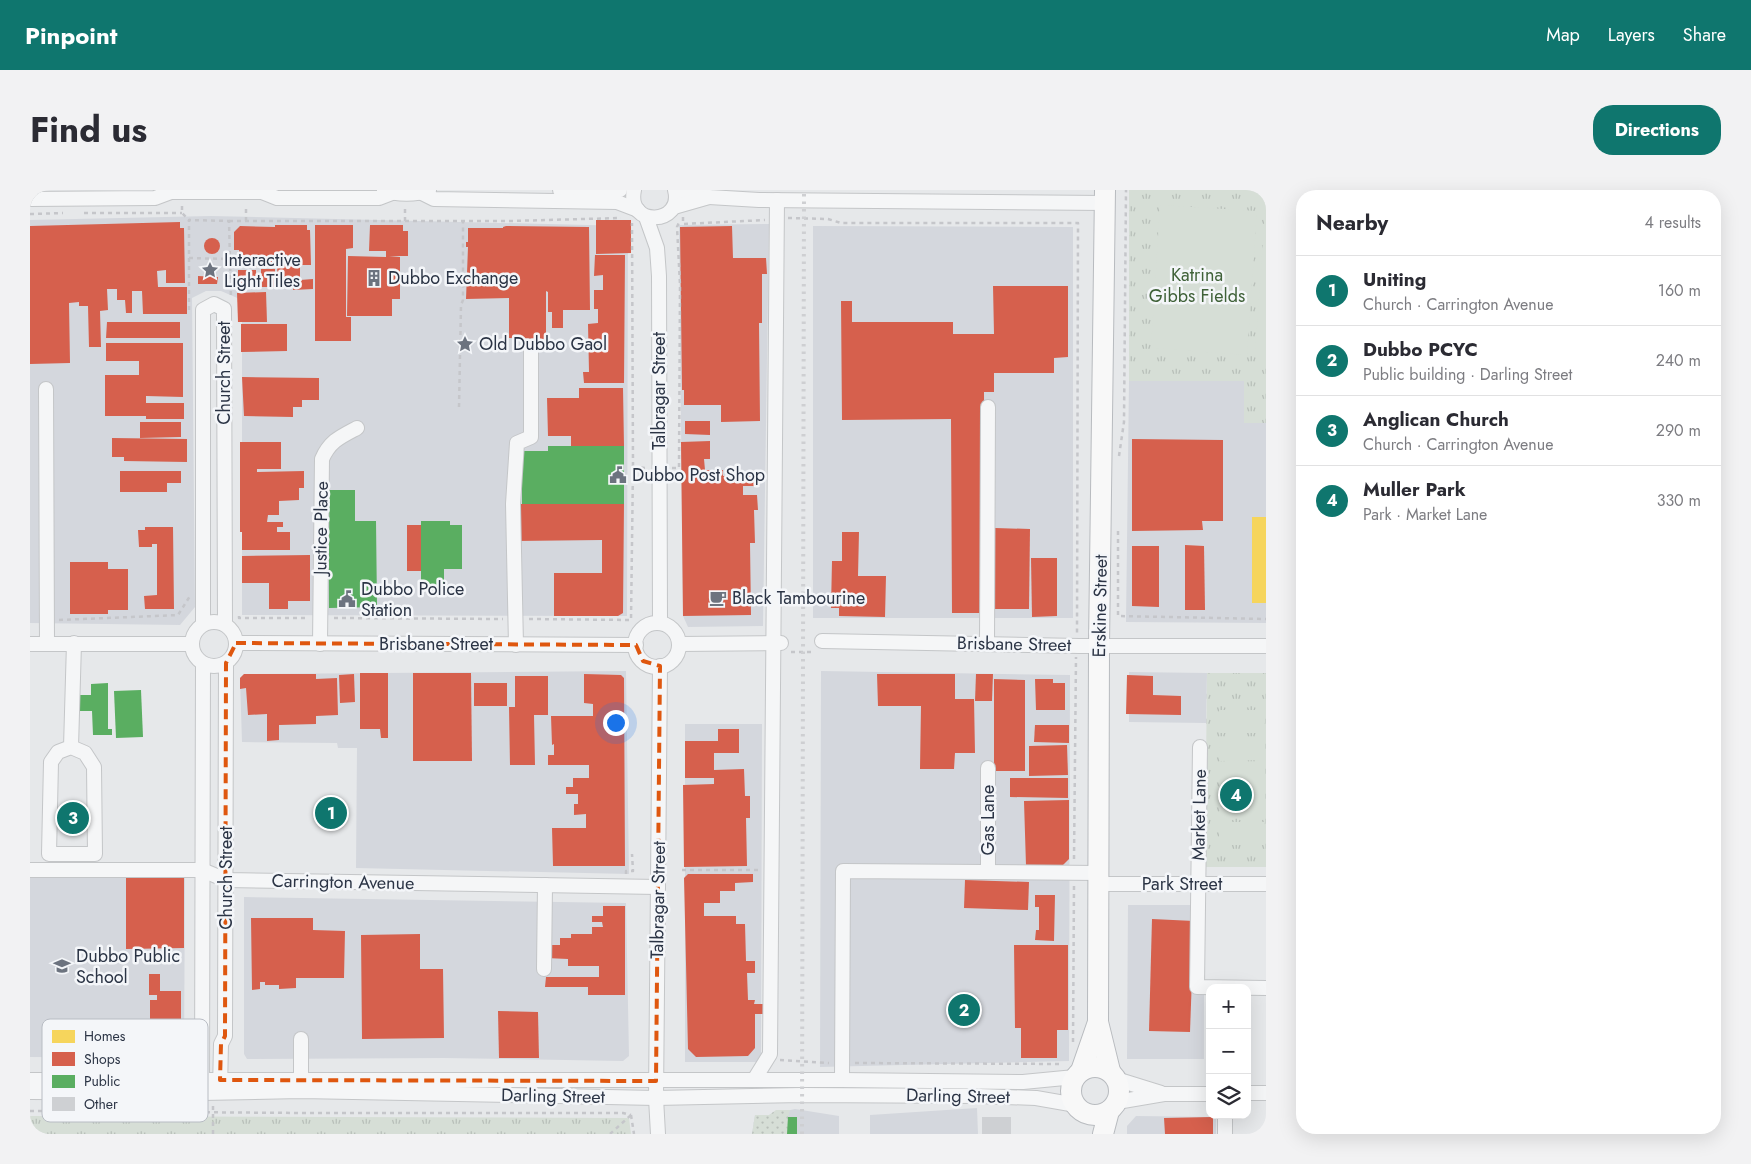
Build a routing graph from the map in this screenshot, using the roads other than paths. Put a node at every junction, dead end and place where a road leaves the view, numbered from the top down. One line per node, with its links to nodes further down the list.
1 (560, 190): 2 (street)
2 (620, 190)
3 (634, 190): 19 (street, Talbragar Street)
4 (675, 190): 18 (street, Talbragar Street)
5 (681, 190): 14 (street)
6 (167, 191): 7 (street); 16 (street)
7 (204, 191): 8 (street)
8 (225, 191): 9 (street)
9 (265, 191): 11 (street)
10 (425, 191): 11 (street); 19 (street)
11 (388, 192)
12 (762, 195): 14 (street); 17 (street)
13 (871, 195): 15 (street); 17 (street)
14 (710, 197): 18 (street)
15 (1104, 197): 40 (highway, Erskine Street)
16 (30, 199)
17 (777, 200): 30 (street)
18 (669, 211): 19 (street); 20 (street, Talbragar Street)
19 (639, 215): 20 (street, Talbragar Street)
20 (657, 248): 25 (street, Talbragar Street)
21 (531, 350): 38 (street)
22 (46, 389): 33 (street)
23 (988, 407): 31 (street)
24 (357, 428): 36 (street, Justice Place)
25 (660, 623): 37 (street); 39 (street)
26 (203, 624): 27 (street); 27 (street, Church Street); 34 (street)
27 (225, 624): 35 (street)
28 (822, 641): 31 (street, Brisbane Street)
29 (74, 643): 33 (street); 34 (street); 45 (street)
30 (777, 643): 37 (street); 63 (street)
31 (987, 643): 40 (street, Brisbane Street)
32 (30, 644): 33 (street)
33 (48, 644)
34 (191, 644): 43 (street)
35 (236, 644): 36 (street, Brisbane Street); 42 (street)
36 (320, 644): 38 (street, Brisbane Street)
37 (679, 644): 44 (street)
38 (516, 645): 39 (street, Brisbane Street)
39 (636, 645): 44 (street)
40 (1099, 645): 41 (street, Brisbane Street); 51 (highway, Erskine Street)
41 (1266, 646)
42 (226, 663): 43 (street); 52 (street, Church Street)
43 (202, 664): 49 (street, Church Street)
44 (660, 666): 56 (street, Talbragar Street)
45 (70, 747): 45 (street)
46 (1200, 747): 53 (street, Market Lane)
47 (988, 768): 50 (street, Gas Lane)
48 (30, 870): 49 (street, Carrington Avenue)
49 (202, 870): 52 (street, Carrington Avenue); 69 (street, Church Street)
50 (988, 872): 51 (street, Park Street); 64 (street, Park Street)
51 (1098, 878): 53 (street, Park Street); 59 (highway, Erskine Street)
52 (226, 880): 55 (street, Carrington Avenue); 69 (street, Church Street)
53 (1199, 884): 54 (street, Park Street); 58 (street, Market Lane)
54 (1266, 884)
55 (545, 885): 56 (street, Carrington Avenue); 57 (street)
56 (658, 887): 65 (street, Talbragar Street)
57 (544, 968)
58 (1266, 988)
59 (1098, 1022): 61 (highway, Erskine Street); 62 (highway, Erskine Street)
60 (301, 1039): 66 (street)
61 (1074, 1071): 62 (highway); 64 (street, Darling Street); 76 (highway)
62 (1113, 1075): 72 (street); 75 (highway)
63 (754, 1080): 64 (street, Darling Street); 65 (street, Darling Street)
64 (842, 1080)
65 (656, 1081): 66 (street, Darling Street); 74 (street, Talbragar Street)
66 (301, 1086): 69 (street, Darling Street); 74 (street, Darling Street)
67 (208, 1088): 69 (street, Darling Street)
68 (208, 1088): 69 (street, Darling Street)
69 (212, 1088)
70 (1251, 1093): 71 (street)
71 (1266, 1093)
72 (1164, 1094): 73 (street); 75 (street)
73 (1206, 1094)
74 (656, 1098): 76 (street, Darling Street); 78 (street, Talbragar Street)
75 (1113, 1106): 76 (highway); 80 (highway)
76 (1079, 1108): 79 (highway)
77 (1225, 1119): 81 (street)
78 (658, 1134)
79 (1090, 1134)
80 (1103, 1134)
81 (1225, 1134)

